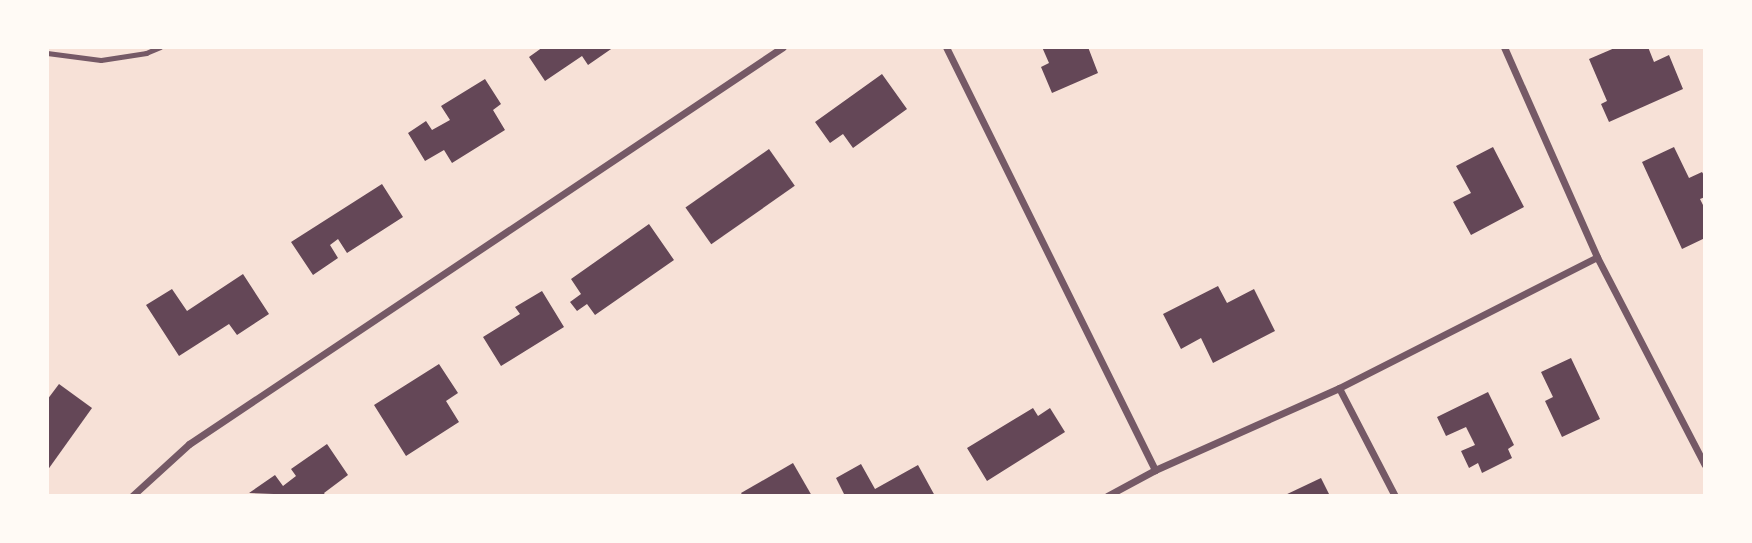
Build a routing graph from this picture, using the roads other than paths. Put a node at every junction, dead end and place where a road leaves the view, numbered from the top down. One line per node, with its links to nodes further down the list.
1 (160, 47): 5 (lane)
2 (783, 47): 10 (street)
3 (946, 47): 9 (street)
4 (1504, 47): 6 (street)
5 (47, 53)
6 (1597, 257): 7 (street); 8 (street)
7 (1339, 388): 9 (street); 12 (street)
8 (1705, 466)
9 (1155, 470): 11 (street)
10 (132, 496)
11 (1107, 496)
12 (1395, 496)

